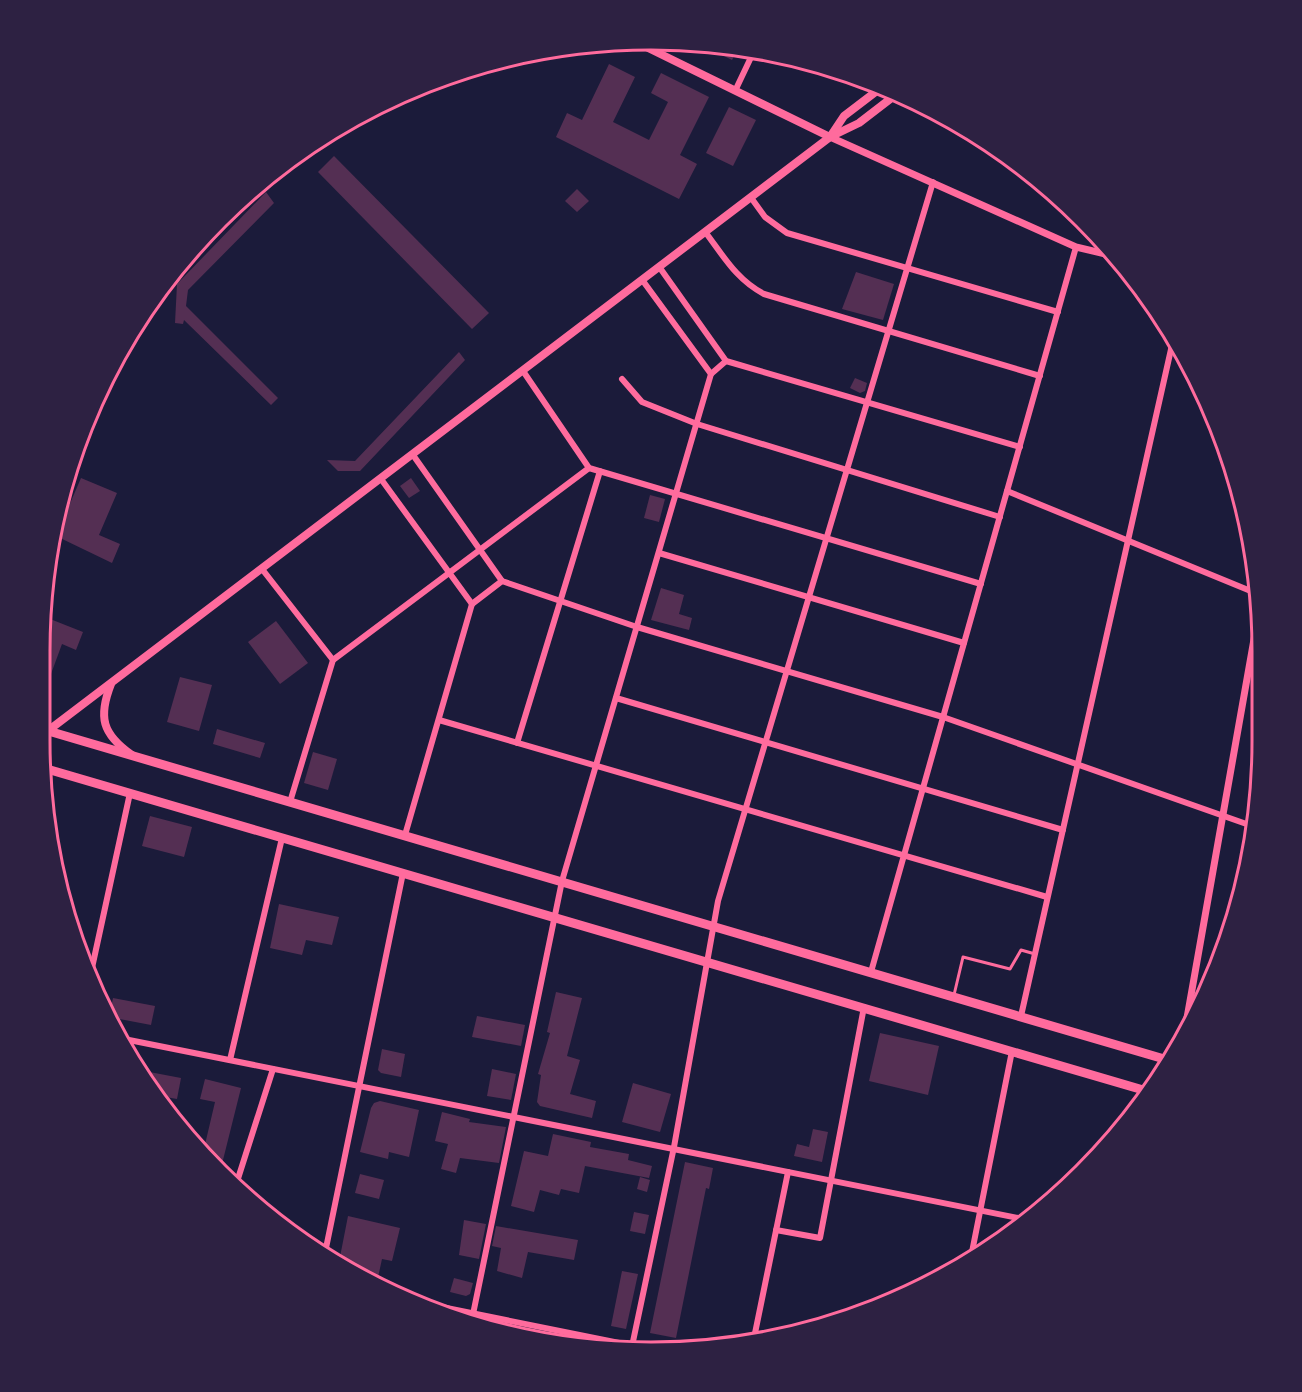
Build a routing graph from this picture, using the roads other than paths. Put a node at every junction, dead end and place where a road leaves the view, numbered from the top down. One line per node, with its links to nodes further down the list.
1 (653, 50): 3 (main road)
2 (750, 58): 3 (street)
3 (735, 90): 6 (main road)
4 (875, 93): 6 (main road)
5 (890, 99): 6 (main road)
6 (830, 137): 7 (street); 8 (main road)
7 (933, 182): 10 (street); 13 (street)
8 (752, 198): 9 (main road); 13 (street)
9 (706, 233): 12 (main road); 16 (street)
10 (1076, 247): 11 (street); 15 (street)
11 (1102, 253)
12 (660, 268): 14 (main road); 18 (street)
13 (906, 268): 15 (street); 16 (street)
14 (643, 281): 19 (main road); 20 (street)
15 (1058, 312): 21 (street)
16 (887, 332): 21 (street); 23 (street)
17 (1171, 349): 35 (street)
18 (726, 361): 20 (street); 23 (street)
19 (523, 371): 26 (main road); 27 (street)
20 (711, 374): 24 (street)
21 (1040, 376): 25 (street)
22 (622, 379): 24 (street)
23 (867, 403): 25 (street); 28 (street)
24 (697, 424): 28 (street); 32 (street)
25 (1020, 447): 31 (street)
26 (413, 455): 30 (main road); 36 (street)
27 (589, 468): 29 (street); 36 (street)
28 (846, 470): 33 (street); 34 (street)
29 (600, 471): 32 (street); 44 (street)
30 (381, 479): 38 (main road); 39 (street)
31 (1007, 491): 33 (street); 35 (street)
32 (676, 494): 34 (street); 37 (street)
33 (1000, 517): 41 (street)
34 (826, 538): 41 (street); 43 (street)
35 (1127, 542): 42 (street); 60 (street)
36 (480, 550): 39 (street); 40 (street)
37 (659, 552): 43 (street); 46 (street)
38 (262, 569): 49 (street); 51 (main road)
39 (450, 573): 45 (street); 49 (street)
40 (502, 581): 44 (street); 45 (street)
41 (981, 584): 47 (street)
42 (1249, 590)
43 (808, 598): 47 (street); 50 (street)
44 (559, 602): 46 (street); 58 (street)
45 (472, 604): 54 (street)
46 (637, 627): 50 (street); 52 (street)
47 (964, 643): 53 (street)
48 (1252, 651): 67 (street)
49 (333, 660): 65 (street)
50 (787, 670): 53 (street); 57 (street)
51 (111, 684): 55 (main road); 59 (main road)
52 (616, 698): 57 (street); 61 (street)
53 (943, 717): 60 (street); 63 (street)
54 (439, 720): 58 (street); 70 (street)
55 (50, 728)
56 (50, 732): 59 (main road)
57 (765, 741): 63 (street); 66 (street)
58 (517, 743): 61 (street)
59 (133, 756): 65 (main road)
60 (1077, 764): 67 (street); 69 (street)
61 (595, 765): 66 (street); 74 (street)
62 (51, 770): 64 (main road)
63 (923, 788): 69 (street); 72 (street)
64 (130, 793): 71 (main road); 80 (street)
65 (290, 802): 70 (main road)
66 (745, 810): 72 (street); 77 (street)
67 (1223, 816): 68 (street); 84 (street)
68 (1246, 824)
69 (1063, 830): 75 (street)
70 (405, 835): 74 (main road)
71 (282, 838): 73 (main road); 89 (street)
72 (904, 856): 75 (street); 81 (street)
73 (403, 873): 76 (main road); 91 (street)
74 (562, 881): 76 (street); 77 (main road)
75 (1047, 897): 78 (street)
76 (554, 917): 79 (main road); 93 (street)
77 (713, 926): 79 (street); 81 (main road)
78 (1035, 954): 82 (lane); 85 (street)
79 (706, 962): 83 (main road); 94 (street)
80 (93, 965)
81 (871, 972): 82 (main road)
82 (954, 996): 85 (main road)
83 (864, 1008): 87 (main road); 97 (street)
84 (1188, 1010)
85 (1021, 1016): 88 (main road)
86 (129, 1040): 89 (street)
87 (1012, 1051): 92 (main road); 98 (street)
88 (1162, 1058)
89 (230, 1060): 90 (street)
90 (273, 1069): 91 (street); 96 (street)
91 (360, 1086): 93 (street); 101 (street)
92 (1141, 1089)
93 (513, 1117): 94 (street); 104 (street)
94 (674, 1147): 95 (street); 107 (street)
95 (788, 1172): 97 (street); 100 (street)
96 (239, 1178)
97 (831, 1180): 98 (street); 100 (street)
98 (980, 1210): 99 (street); 102 (street)
99 (1017, 1218)
100 (776, 1230): 105 (street)
101 (326, 1247)
102 (973, 1249)
103 (453, 1309): 104 (street)
104 (473, 1313): 106 (street)
105 (755, 1333)
106 (590, 1339)
107 (633, 1342)

